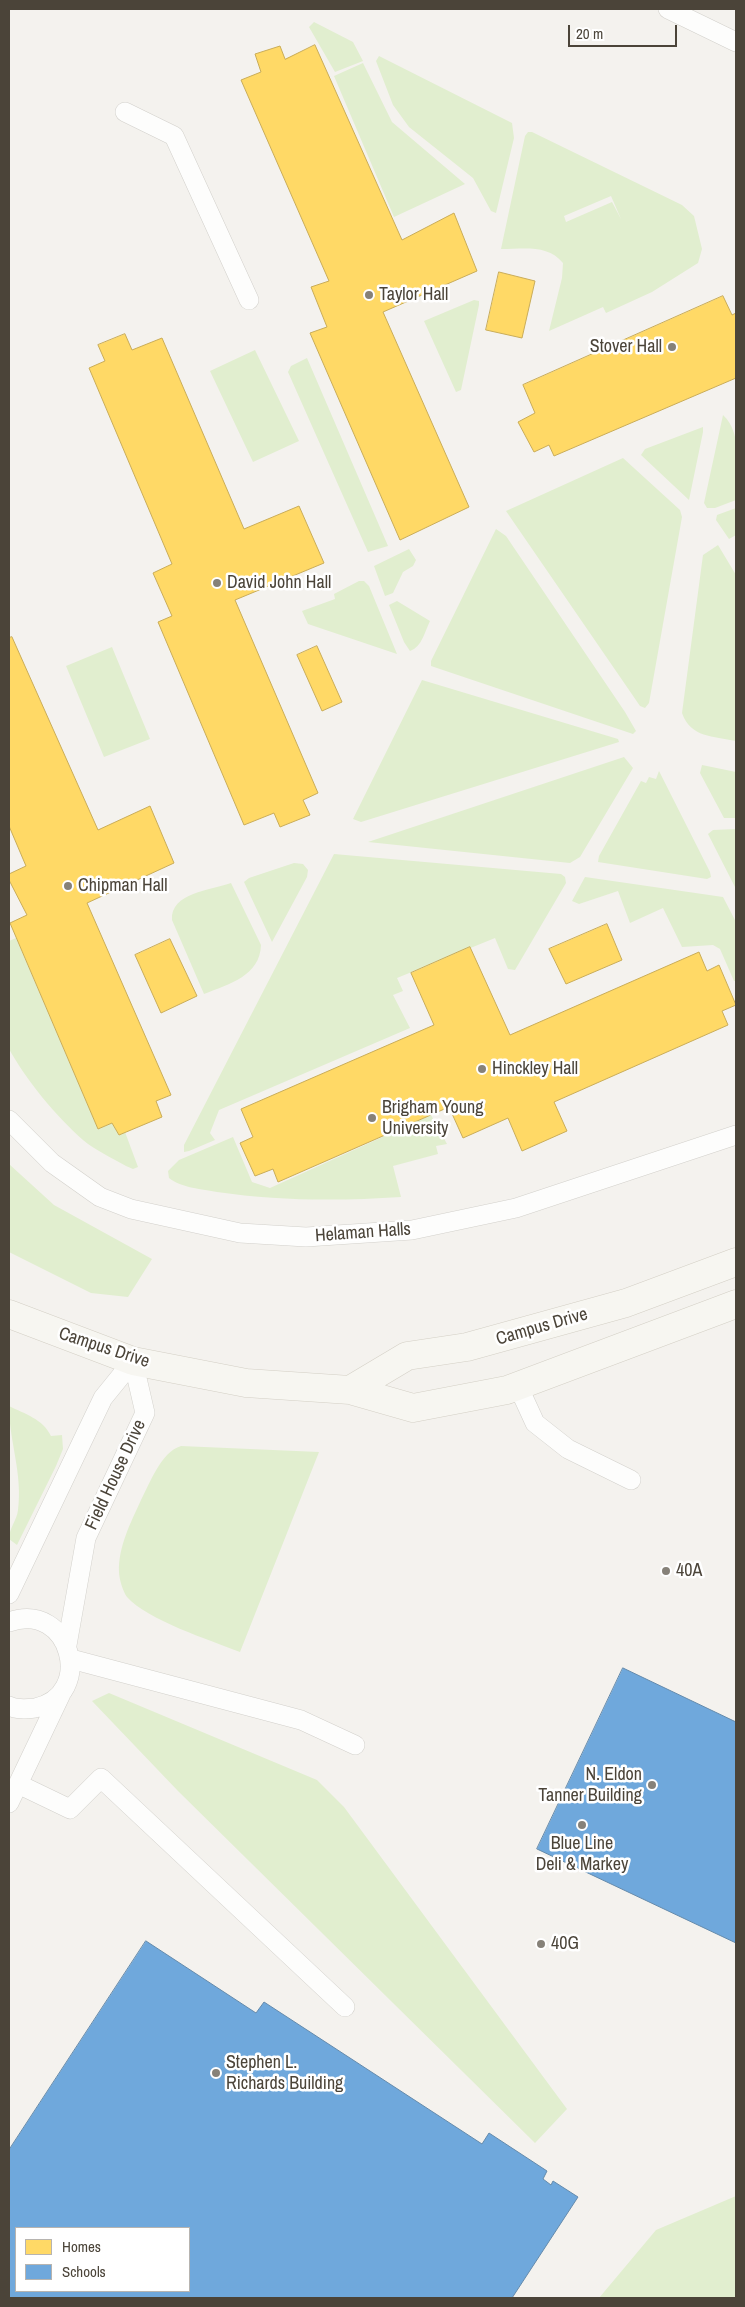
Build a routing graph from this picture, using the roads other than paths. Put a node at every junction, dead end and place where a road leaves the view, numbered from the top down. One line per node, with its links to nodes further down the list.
1 (668, 9): 2 (lane)
2 (736, 42)
3 (125, 112): 4 (lane)
4 (249, 300)
5 (9, 1120): 6 (lane, Helaman Halls)
6 (736, 1135)
7 (736, 1262): 12 (main road, Campus Drive)
8 (736, 1304): 11 (main road, Campus Drive)
9 (9, 1314): 10 (main road, Campus Drive)
10 (133, 1361): 12 (main road, Campus Drive); 14 (lane); 16 (lane, Field House Drive)
11 (518, 1386): 12 (main road, Campus Drive); 13 (lane)
12 (350, 1390)
13 (631, 1480)
14 (9, 1594)
15 (9, 1622): 16 (lane)
16 (69, 1652): 17 (lane, Field House Drive); 19 (lane)
17 (64, 1688): 18 (lane); 20 (lane)
18 (9, 1706)
19 (355, 1745)
20 (18, 1784): 21 (lane); 22 (lane)
21 (9, 1803)
22 (345, 2007)

